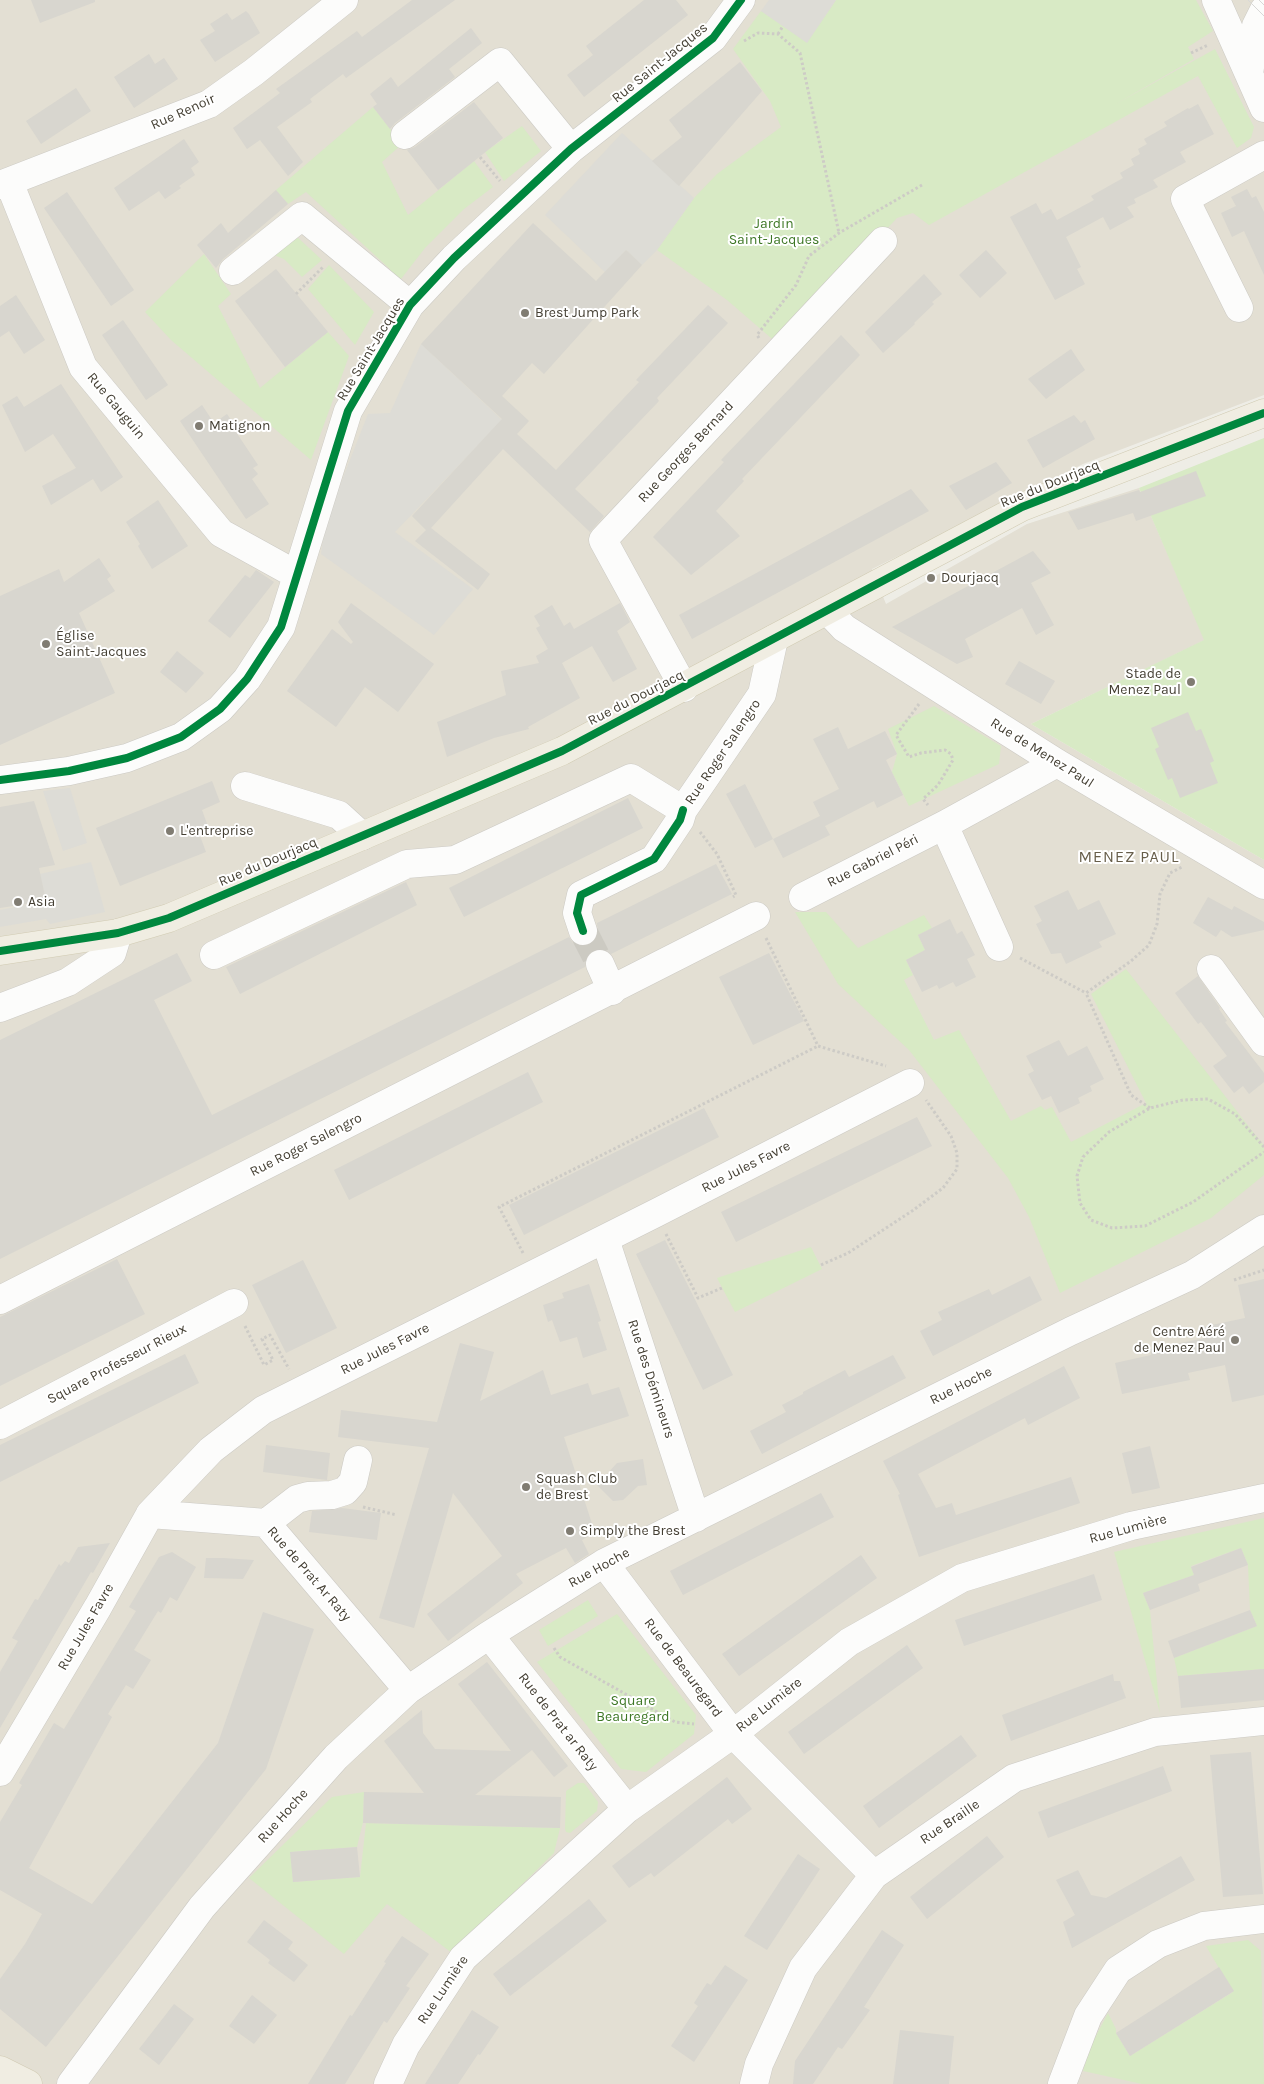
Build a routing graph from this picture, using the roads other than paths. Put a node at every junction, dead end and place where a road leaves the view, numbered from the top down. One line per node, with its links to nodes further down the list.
1 (344, 0): 10 (street, Rue Renoir)
2 (741, 0): 8 (street, Rue Saint-Jacques)
3 (1216, 0): 5 (street)
4 (1264, 10): 5 (street)
5 (1248, 75): 6 (street)
6 (1264, 108)
7 (405, 135): 8 (street)
8 (571, 149): 13 (street, Rue Saint-Jacques)
9 (1264, 155): 14 (street)
10 (4, 183): 16 (street, Rue Gauguin)
11 (883, 241): 19 (street, Rue Georges Bernard)
12 (233, 271): 13 (street)
13 (410, 305): 16 (street, Rue Saint-Jacques)
14 (1238, 308)
15 (1264, 413): 17 (main road, Rue du Dourjacq)
16 (297, 575): 21 (street, Rue Saint-Jacques)
17 (828, 611): 18 (main road, Rue du Dourjacq); 20 (street, Rue de Menez Paul)
18 (774, 639): 19 (main road, Rue du Dourjacq); 23 (street, Rue Roger Salengro)
19 (684, 688): 25 (main road, Rue du Dourjacq)
20 (1057, 763): 24 (street, Rue Gabriel Péri); 26 (street, Rue de Menez Paul)
21 (0, 780)
22 (244, 786): 25 (street)
23 (683, 810): 29 (street, Rue Roger Salengro); 33 (street)
24 (944, 825): 27 (street, Rue Gabriel Péri); 31 (street)
25 (362, 836): 30 (main road, Rue du Dourjacq)
26 (1264, 885)
27 (803, 897)
28 (756, 916): 36 (street, Rue Roger Salengro)
29 (583, 930)
30 (118, 933): 32 (main road, Rue du Dourjacq); 37 (street)
31 (999, 947)
32 (0, 951)
33 (214, 955)
34 (600, 964): 36 (street)
35 (1210, 969): 38 (street)
36 (612, 990): 42 (street, Rue Roger Salengro)
37 (0, 1008)
38 (1264, 1042)
39 (910, 1083): 41 (street, Rue Jules Favre)
40 (1264, 1229): 48 (street, Rue Hoche)
41 (605, 1239): 47 (street, Rue Jules Favre); 48 (street, Rue des Démineurs)
42 (0, 1300)
43 (234, 1303): 44 (street, Square Professeur Rieux)
44 (0, 1425)
45 (358, 1460): 49 (street)
46 (1264, 1498): 54 (street, Rue Lumière)
47 (150, 1514): 49 (street, Rue de Prat Ar Raty); 55 (street, Rue Jules Favre)
48 (696, 1518): 50 (street, Rue Hoche)
49 (266, 1523): 52 (street, Rue de Prat Ar Raty)
50 (604, 1563): 51 (street, Rue Hoche); 54 (street, Rue de Beauregard)
51 (489, 1636): 52 (street, Rue Hoche); 56 (street, Rue de Prat ar Raty)
52 (408, 1690): 62 (street, Rue Hoche)
53 (1264, 1721): 57 (street, Rue Braille)
54 (733, 1734): 56 (street, Rue Lumière); 57 (street, Rue de Beauregard)
55 (0, 1772)
56 (627, 1809): 63 (street, Rue Lumière)
57 (874, 1875): 64 (street, Rue Braille)
58 (1264, 1919): 60 (street)
59 (0, 2070): 61 (main road)
60 (1067, 2083)
61 (28, 2084)
62 (71, 2084)
63 (388, 2084)
64 (754, 2084)

